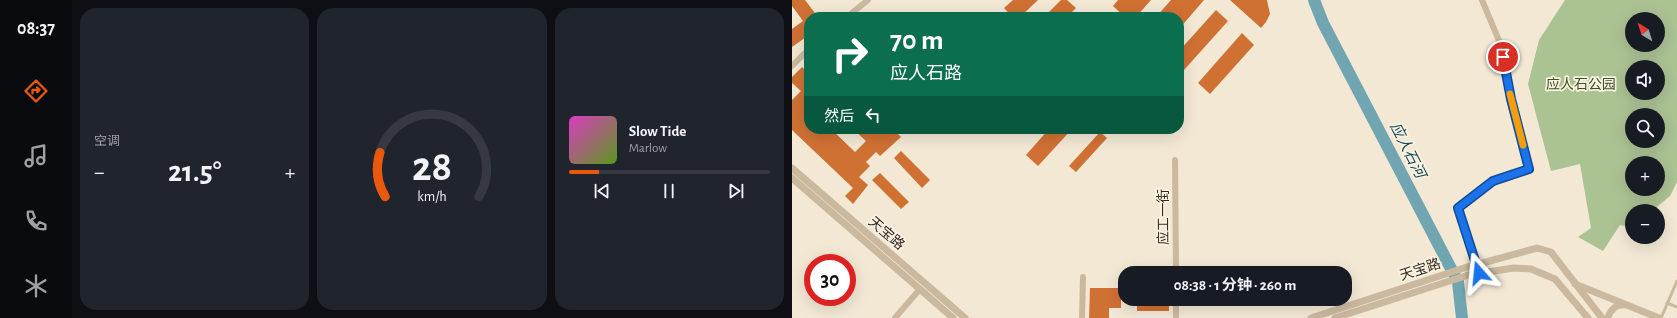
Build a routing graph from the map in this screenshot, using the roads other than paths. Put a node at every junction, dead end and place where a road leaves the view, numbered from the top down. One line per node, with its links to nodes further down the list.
1 (868, 0): 3 (street)
2 (1482, 0): 9 (street)
3 (853, 12)
4 (804, 54): 5 (street)
5 (792, 66)
6 (1175, 160): 10 (street, 应工一街)
7 (792, 168): 25 (street, 天宝路)
8 (792, 178): 17 (street, 天宝路)
9 (1476, 265): 11 (street, 天宝路); 12 (street); 16 (street, 天宝路)
10 (1176, 266)
11 (1466, 271): 12 (street, 天宝路); 14 (street, 天宝路)
12 (1479, 273): 22 (street, 天宝路)
13 (1083, 277): 26 (street)
14 (1442, 279): 28 (street, 天宝路); 29 (street, 天宝路)
15 (1677, 280): 18 (lane)
16 (1575, 284): 20 (street); 30 (street)
17 (920, 290): 23 (street); 24 (street, 天宝路)
18 (1667, 303): 21 (lane); 32 (lane)
19 (1176, 306): 27 (street)
20 (1628, 306): 31 (street); 32 (street)
21 (1677, 307)
22 (1586, 317)
23 (895, 318)
24 (953, 318)
25 (965, 318)
26 (1082, 318)
27 (1176, 318)
28 (1311, 318)
29 (1335, 318)
30 (1602, 318)
31 (1608, 318)
32 (1660, 318)

